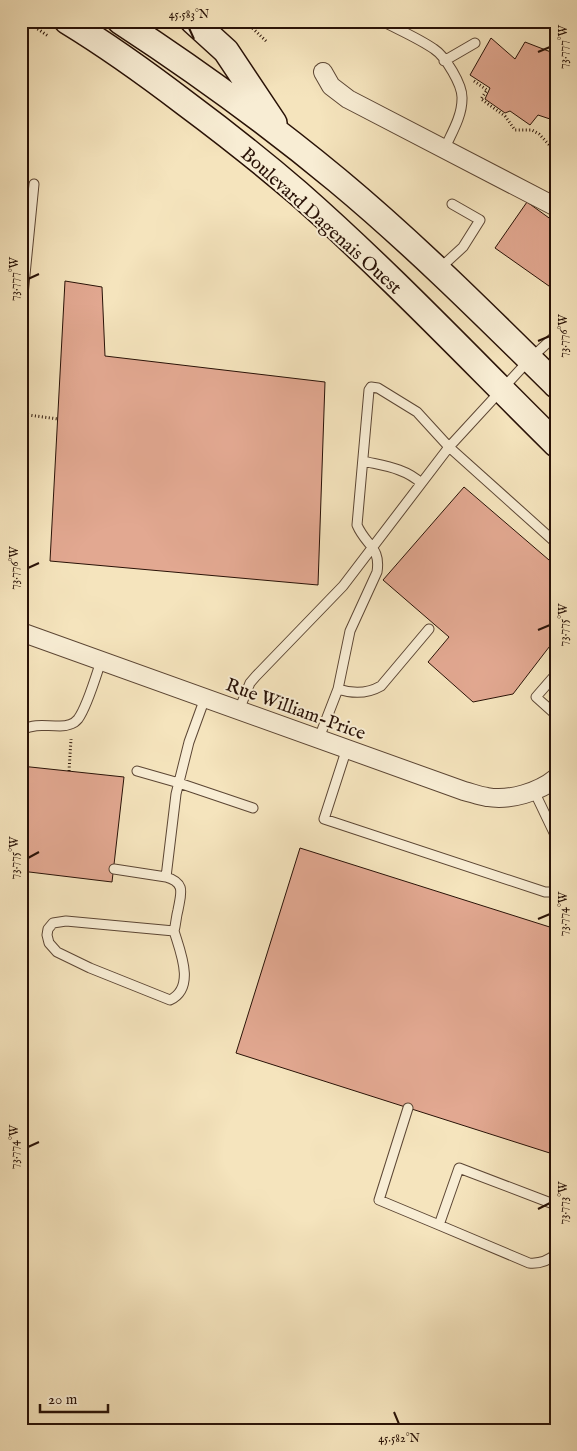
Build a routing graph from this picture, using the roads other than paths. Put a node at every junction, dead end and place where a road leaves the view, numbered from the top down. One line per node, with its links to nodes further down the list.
1 (120, 21): 8 (main road, Boulevard Dagenais Ouest)
2 (193, 21): 8 (main road)
3 (382, 21): 6 (lane)
4 (58, 29): 18 (main road, Boulevard Dagenais Ouest)
5 (475, 43): 6 (lane)
6 (444, 61): 9 (lane)
7 (323, 72): 9 (street)
8 (283, 138): 13 (main road, Boulevard Dagenais Ouest)
9 (444, 150): 12 (street)
10 (34, 184): 14 (lane)
11 (452, 204): 13 (lane)
12 (556, 207)
13 (438, 270): 16 (main road, Boulevard Dagenais Ouest)
14 (21, 316)
15 (556, 335): 16 (lane)
16 (530, 359): 17 (main road, Boulevard Dagenais Ouest); 18 (lane)
17 (556, 385)
18 (501, 390): 19 (main road, Boulevard Dagenais Ouest); 20 (lane)
19 (556, 444)
20 (448, 446): 21 (lane); 22 (lane); 23 (lane)
21 (362, 461): 22 (lane); 24 (lane)
22 (421, 483): 24 (lane)
23 (556, 543)
24 (372, 547): 29 (lane); 31 (lane)
25 (429, 629): 29 (lane)
26 (21, 632): 27 (street, Rue William-Price)
27 (101, 660): 30 (street, Rue William-Price); 33 (lane)
28 (556, 674): 32 (lane)
29 (338, 689): 34 (lane)
30 (205, 698): 31 (street, Rue William-Price); 38 (lane)
31 (239, 710): 34 (street, Rue William-Price)
32 (556, 715)
33 (21, 730)
34 (319, 738): 35 (street, Rue William-Price)
35 (347, 748): 39 (street, Rue William-Price); 44 (lane)
36 (137, 771): 38 (lane)
37 (556, 778): 39 (street, Rue William-Price)
38 (179, 783): 40 (lane); 43 (lane)
39 (534, 791): 41 (lane)
40 (253, 808)
41 (556, 837)
42 (114, 869): 43 (lane)
43 (166, 876): 45 (lane)
44 (556, 892)
45 (174, 931): 45 (lane)
46 (408, 1108): 48 (lane)
47 (556, 1205): 48 (lane)
48 (439, 1225): 49 (lane)
49 (556, 1254)

